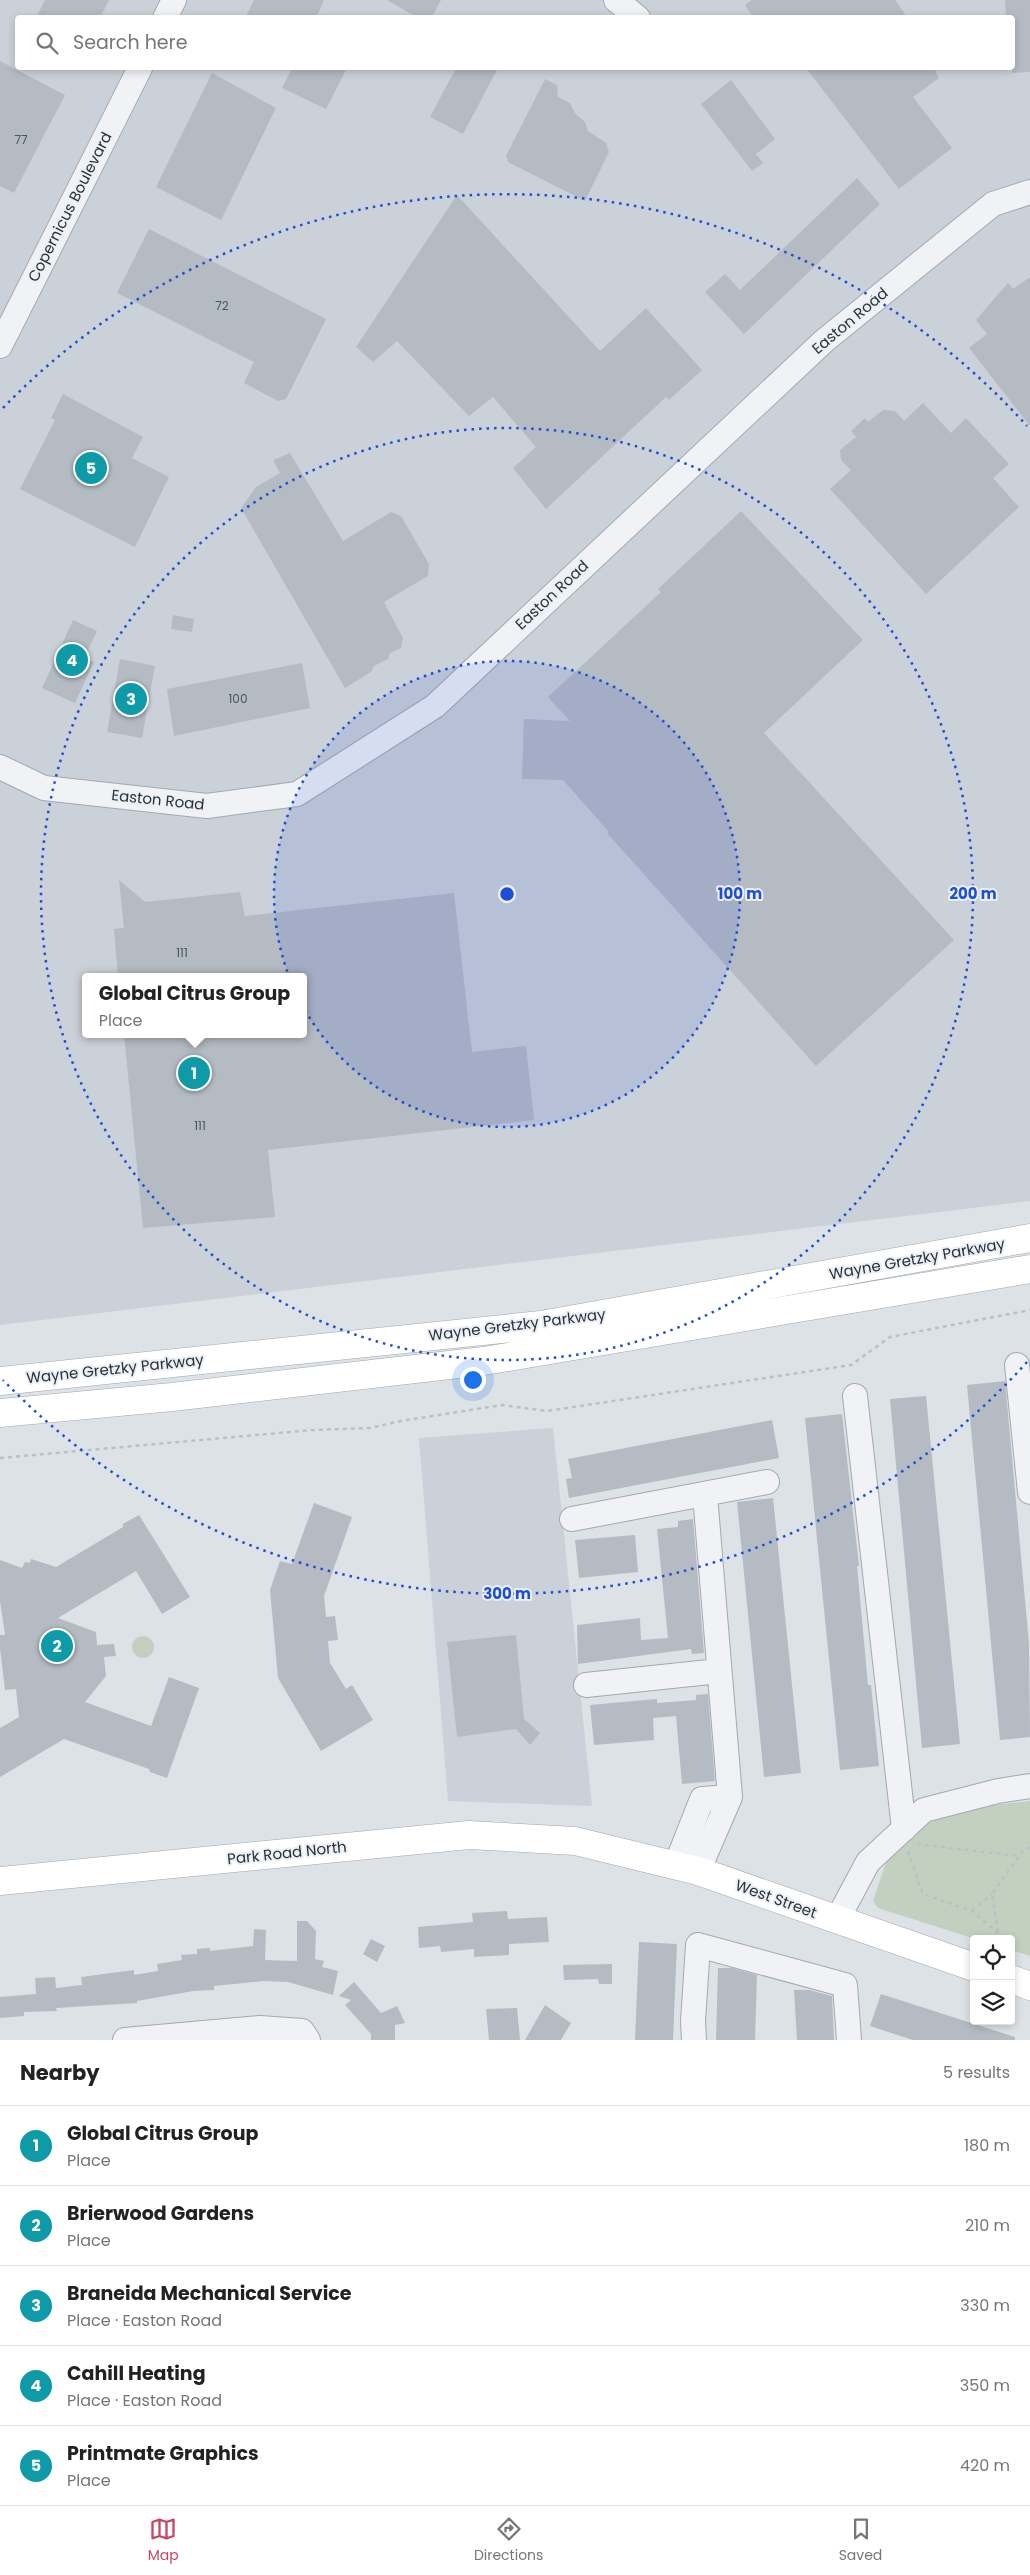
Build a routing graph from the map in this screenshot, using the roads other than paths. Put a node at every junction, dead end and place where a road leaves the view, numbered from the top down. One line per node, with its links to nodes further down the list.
1 (174, 0): 3 (street)
2 (616, 0): 4 (street)
3 (166, 15)
4 (634, 15)
5 (139, 70): 7 (street, Copernicus Boulevard)
6 (1030, 192): 8 (street, Easton Road)
7 (0, 346)
8 (0, 767)
9 (1030, 1238): 12 (main road, Wayne Gretzky Parkway)
10 (1030, 1269): 14 (main road, Wayne Gretzky Parkway)
11 (1017, 1365): 16 (street)
12 (0, 1381)
13 (855, 1396): 22 (street)
14 (0, 1413)
15 (768, 1482): 17 (street)
16 (1030, 1492)
17 (705, 1495): 18 (street); 19 (street)
18 (572, 1519)
19 (719, 1671): 20 (street); 24 (street)
20 (586, 1685)
21 (1030, 1786): 22 (street)
22 (905, 1837): 26 (street)
23 (575, 1841): 24 (main road, West Street); 25 (main road, Park Road North)
24 (687, 1868): 26 (main road, West Street)
25 (0, 1881)
26 (837, 1920): 27 (main road, West Street)
27 (970, 1966)
28 (1014, 1980): 29 (main road)
29 (1030, 1986)
30 (125, 2040): 31 (street)
31 (308, 2040)
32 (694, 2040): 33 (street)
33 (848, 2040)

